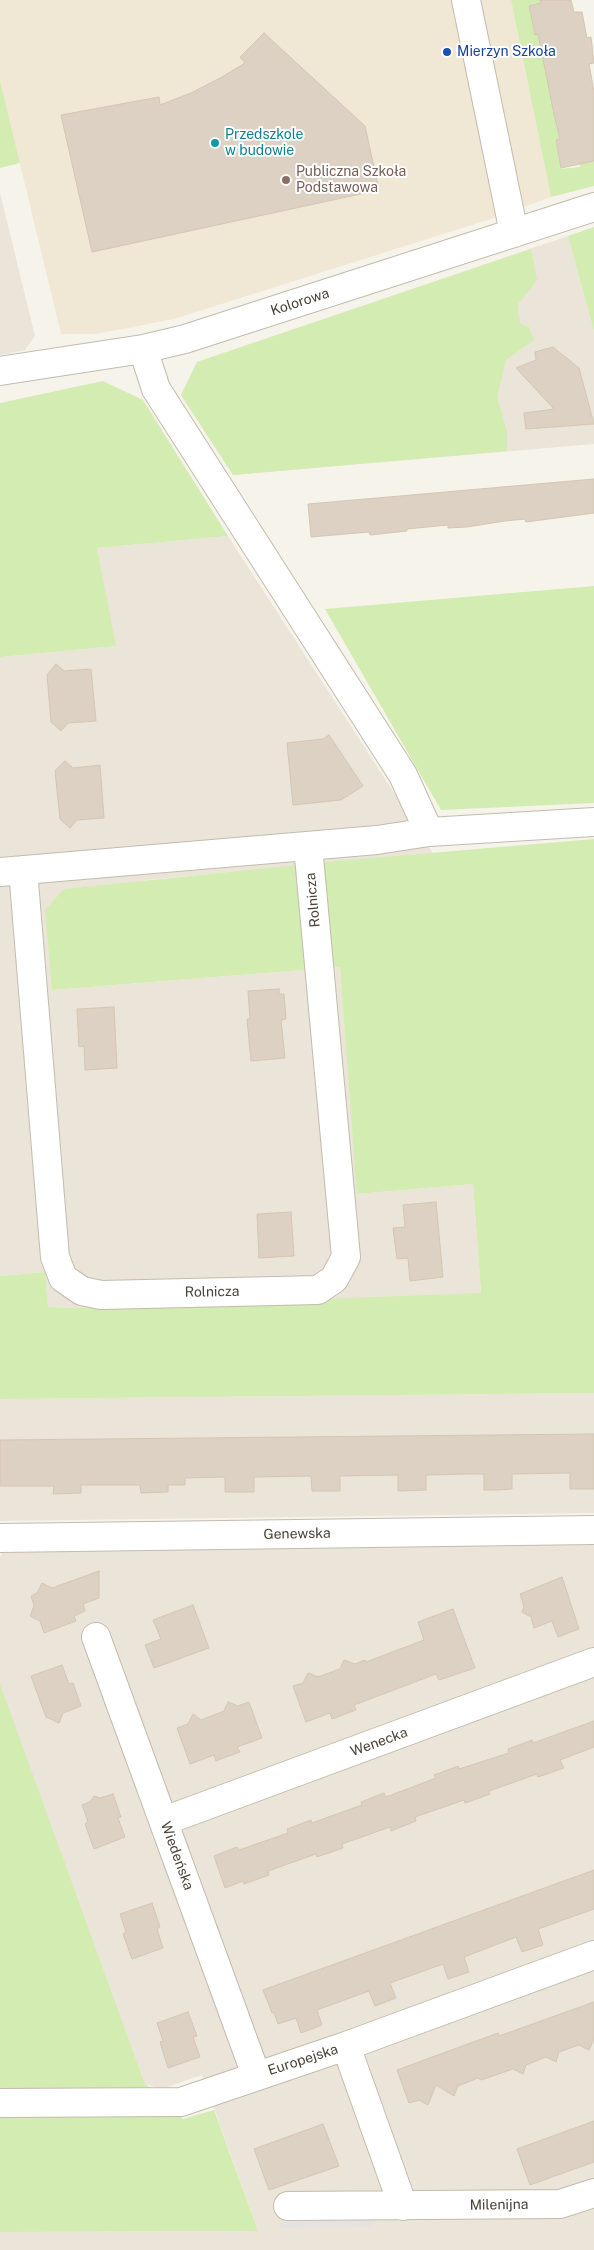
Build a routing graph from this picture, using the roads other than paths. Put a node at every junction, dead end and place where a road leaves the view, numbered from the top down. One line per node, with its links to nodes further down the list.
1 (466, 0): 3 (street)
2 (594, 207): 3 (street, Kolorowa)
3 (514, 234): 4 (street, Kolorowa)
4 (143, 349): 5 (street, Kolorowa); 7 (street)
5 (0, 371)
6 (594, 822): 7 (street, Rolnicza)
7 (429, 832): 8 (street, Rolnicza)
8 (308, 846): 9 (street, Rolnicza); 9 (street, Rolnicza)
9 (11, 871)
10 (594, 1530): 11 (street, Genewska)
11 (0, 1538)
12 (96, 1637): 14 (street, Wiedeńska)
13 (594, 1662): 14 (street, Wenecka)
14 (164, 1821): 17 (street, Wiedeńska)
15 (594, 1954): 16 (street, Europejska)
16 (346, 2046): 17 (street, Europejska); 21 (street)
17 (256, 2075): 18 (street, Europejska)
18 (0, 2103)
19 (594, 2193): 21 (street, Milenijna)
20 (288, 2206): 21 (street, Milenijna)
21 (403, 2206)

